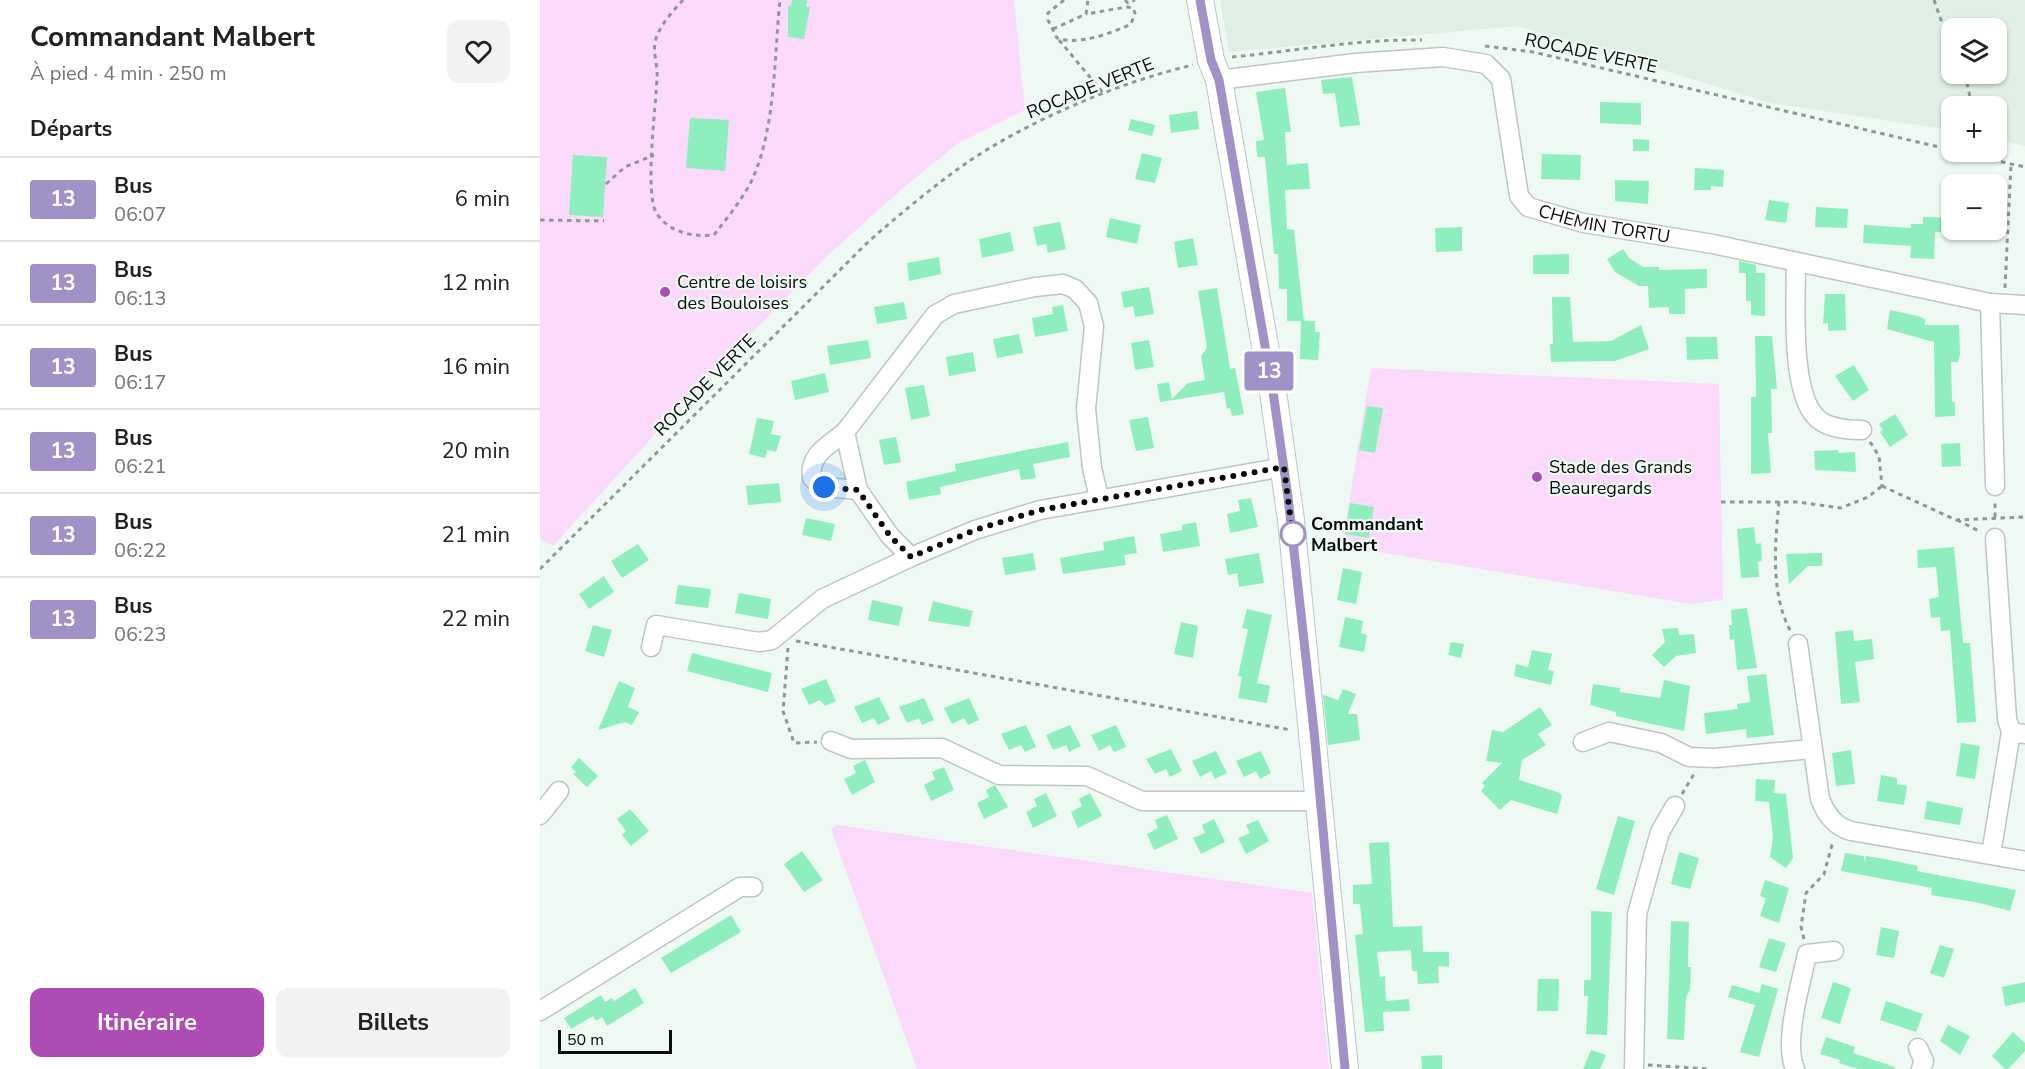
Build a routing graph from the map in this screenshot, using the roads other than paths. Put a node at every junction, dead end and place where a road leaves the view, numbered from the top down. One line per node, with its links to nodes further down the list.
1 (1200, 0): 3 (main road)
2 (1213, 0): 3 (main road)
3 (1217, 66): 4 (street, CHEMIN TORTU); 9 (main road)
4 (1796, 263): 5 (street, CHEMIN TORTU); 7 (street)
5 (1997, 304): 6 (street, CHEMIN TORTU); 10 (street)
6 (2025, 305)
7 (1862, 430)
8 (845, 432): 11 (street); 11 (street); 12 (street)
9 (1284, 467): 12 (street); 22 (main road)
10 (1995, 486)
11 (858, 490): 14 (street)
12 (1099, 498): 14 (street)
13 (1995, 538): 17 (street)
14 (911, 557): 16 (street)
15 (1798, 644): 20 (street)
16 (651, 647)
17 (2018, 733): 25 (street)
18 (831, 741): 22 (street)
19 (1583, 742): 20 (street)
20 (1811, 749): 25 (street)
21 (559, 791): 24 (street)
22 (1320, 801): 32 (main road)
23 (1675, 806): 31 (street)
24 (540, 815)
25 (1991, 854): 26 (street)
26 (2025, 861)
27 (753, 887): 29 (street)
28 (1834, 951): 33 (street)
29 (540, 1011)
30 (1918, 1047): 34 (street)
31 (1634, 1066)
32 (1345, 1069)
33 (1795, 1069)
34 (1922, 1069)

